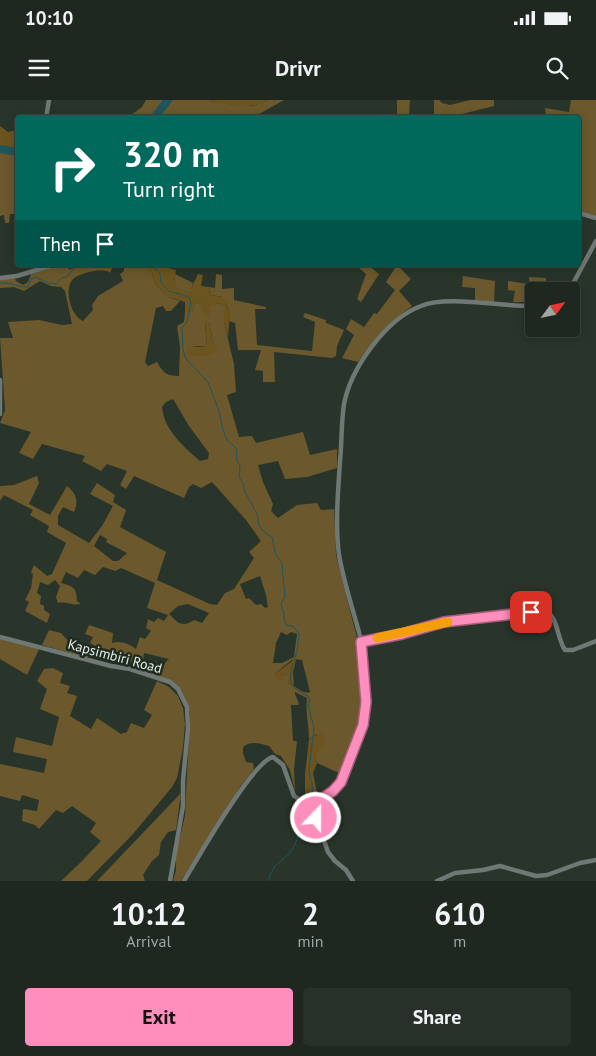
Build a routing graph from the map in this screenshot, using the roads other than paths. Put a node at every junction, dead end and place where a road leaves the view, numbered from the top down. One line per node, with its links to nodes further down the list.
1 (49, 100): 2 (street)
2 (46, 115)
3 (581, 214): 4 (street)
4 (596, 218)
5 (596, 241): 8 (street)
6 (46, 267): 7 (street)
7 (0, 278)
8 (574, 282)
9 (525, 306): 14 (street)
10 (0, 380): 11 (street)
11 (0, 414)
12 (0, 637): 17 (street, Kapsimbiri Road)
13 (596, 641): 14 (street)
14 (361, 642): 15 (street)
15 (316, 801): 18 (street); 19 (street)
16 (596, 860): 20 (street)
17 (170, 881)
18 (184, 881)
19 (353, 881)
20 (437, 881)

